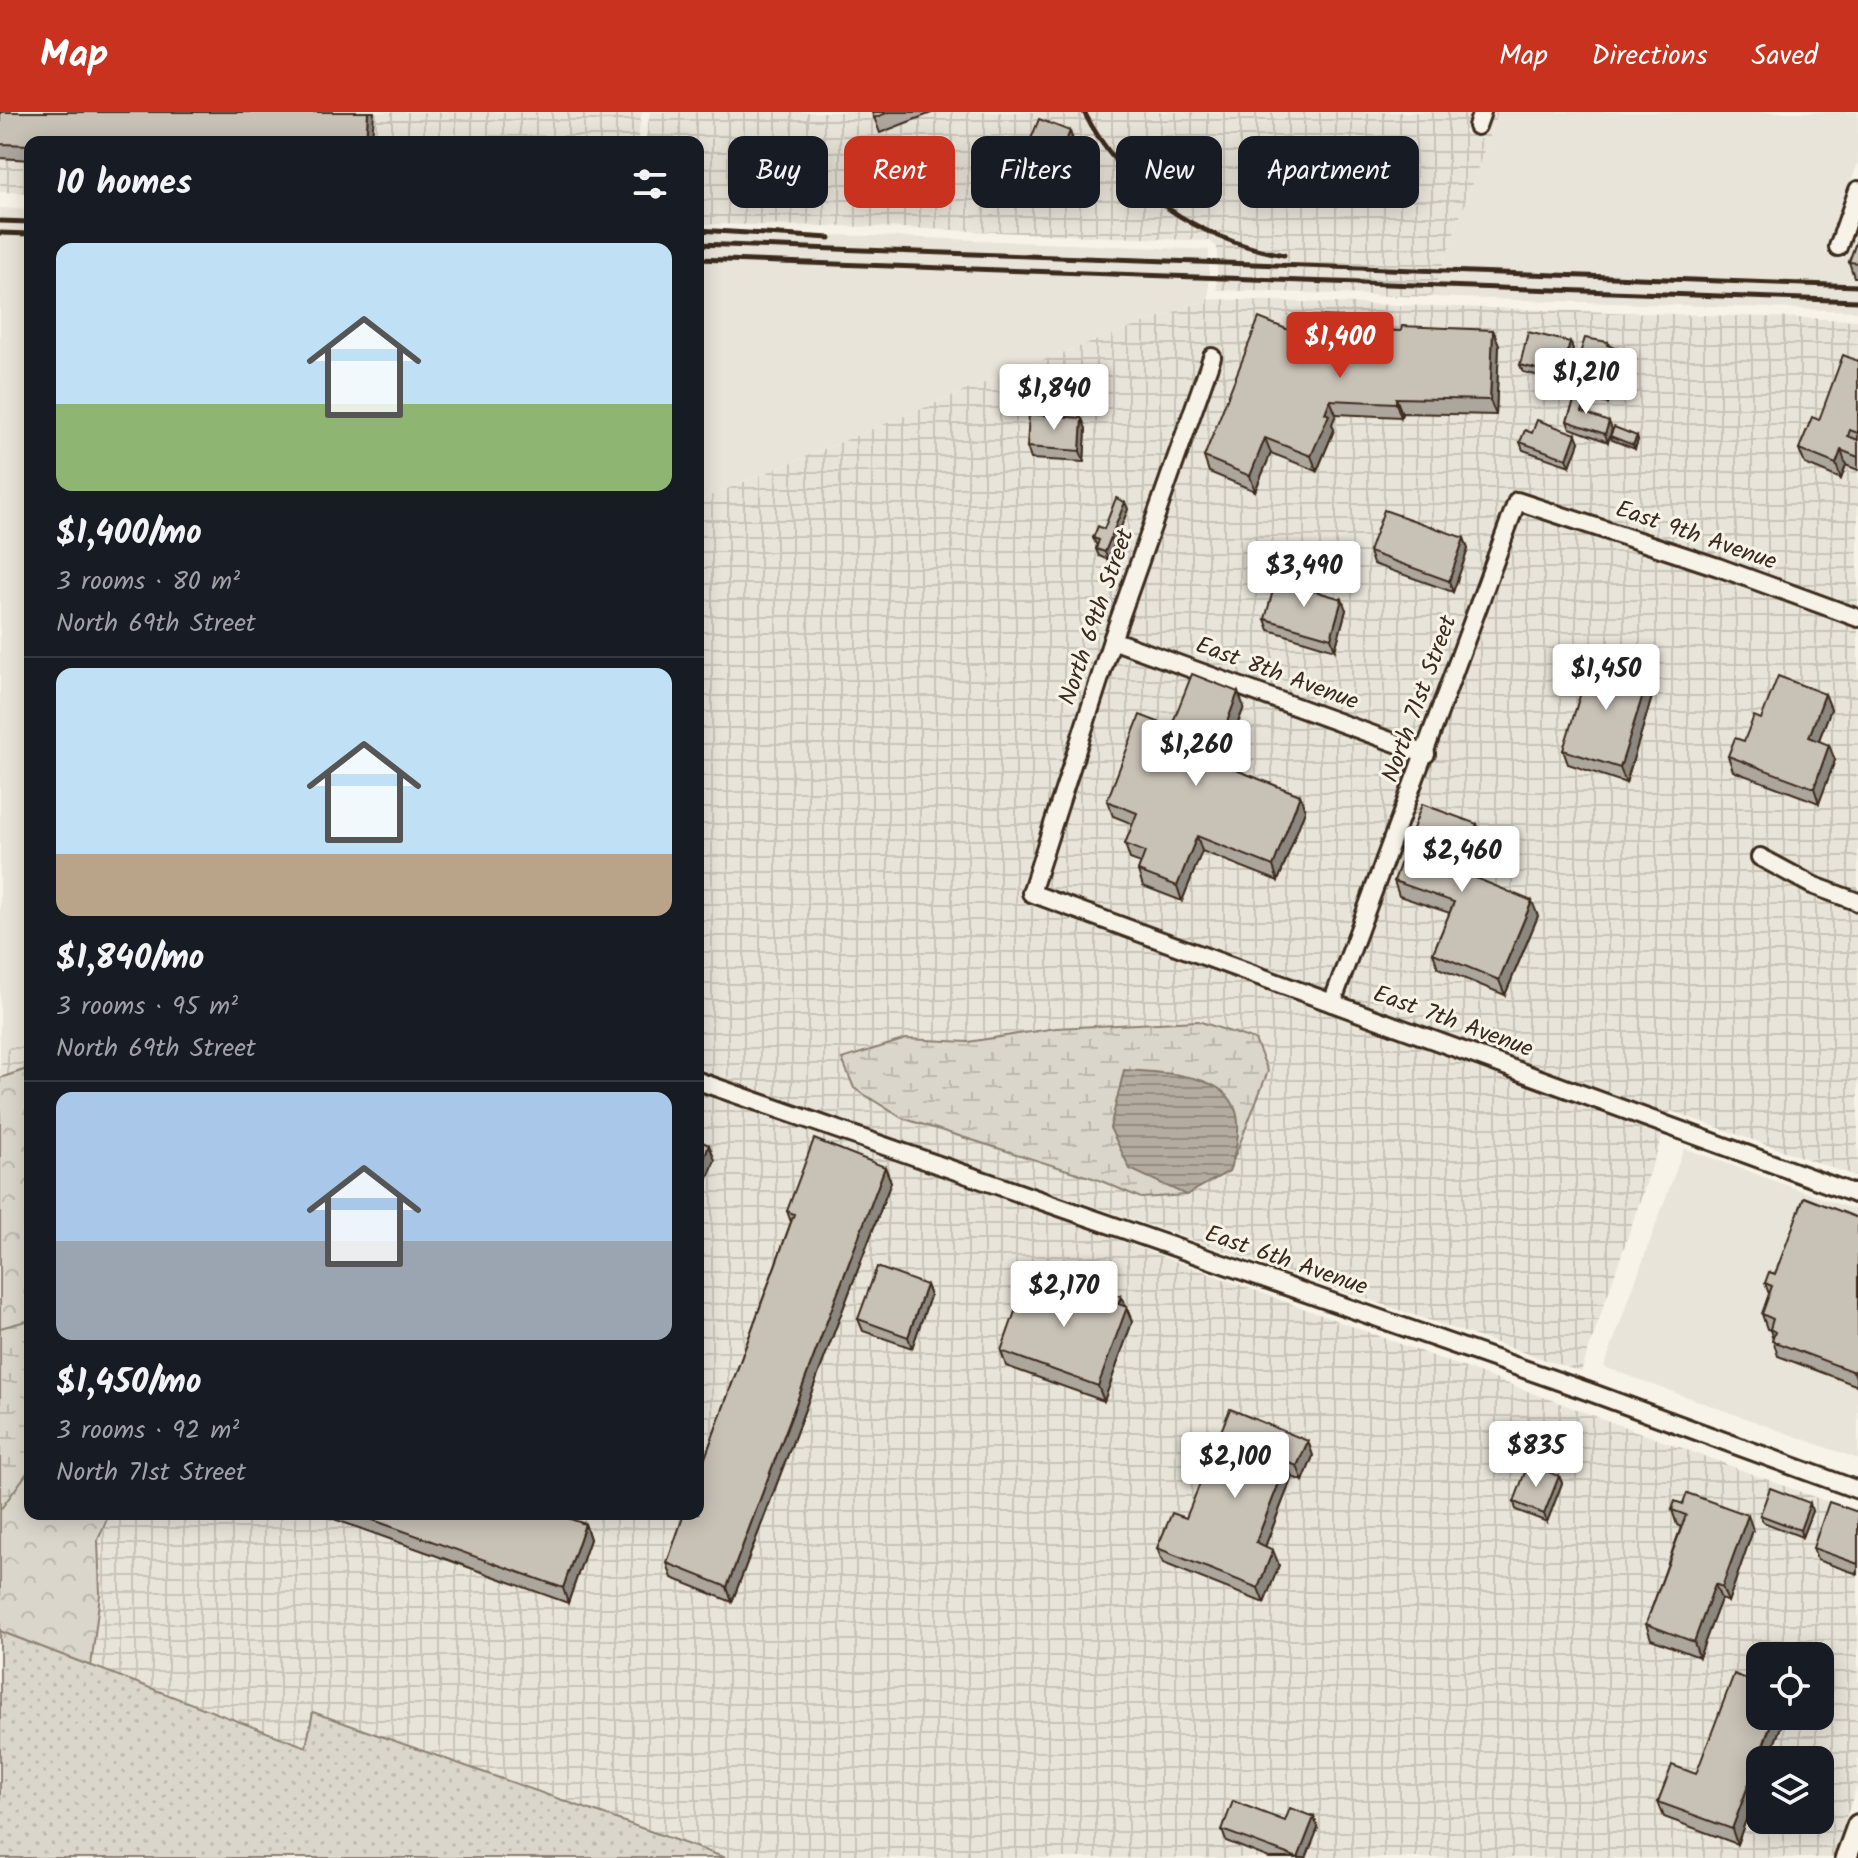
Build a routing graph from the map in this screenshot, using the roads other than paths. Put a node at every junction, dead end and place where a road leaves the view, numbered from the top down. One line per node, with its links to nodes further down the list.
1 (1858, 190): 2 (street)
2 (1838, 247)
3 (1212, 357): 6 (street, North 69th Street)
4 (1517, 501): 5 (street, East 9th Avenue); 7 (street, North 71st Street)
5 (1858, 618)
6 (1112, 640): 7 (street, East 8th Avenue); 9 (street, North 69th Street)
7 (1426, 754): 11 (street, North 71st Street)
8 (1760, 857): 10 (street)
9 (1031, 893): 11 (street, East 7th Avenue)
10 (1858, 902)
11 (1332, 1003): 13 (street, East 7th Avenue)
12 (704, 1083): 14 (street, East 6th Avenue)
13 (1858, 1195)
14 (1858, 1490)
15 (1858, 1825): 16 (street)
16 (1846, 1858)

